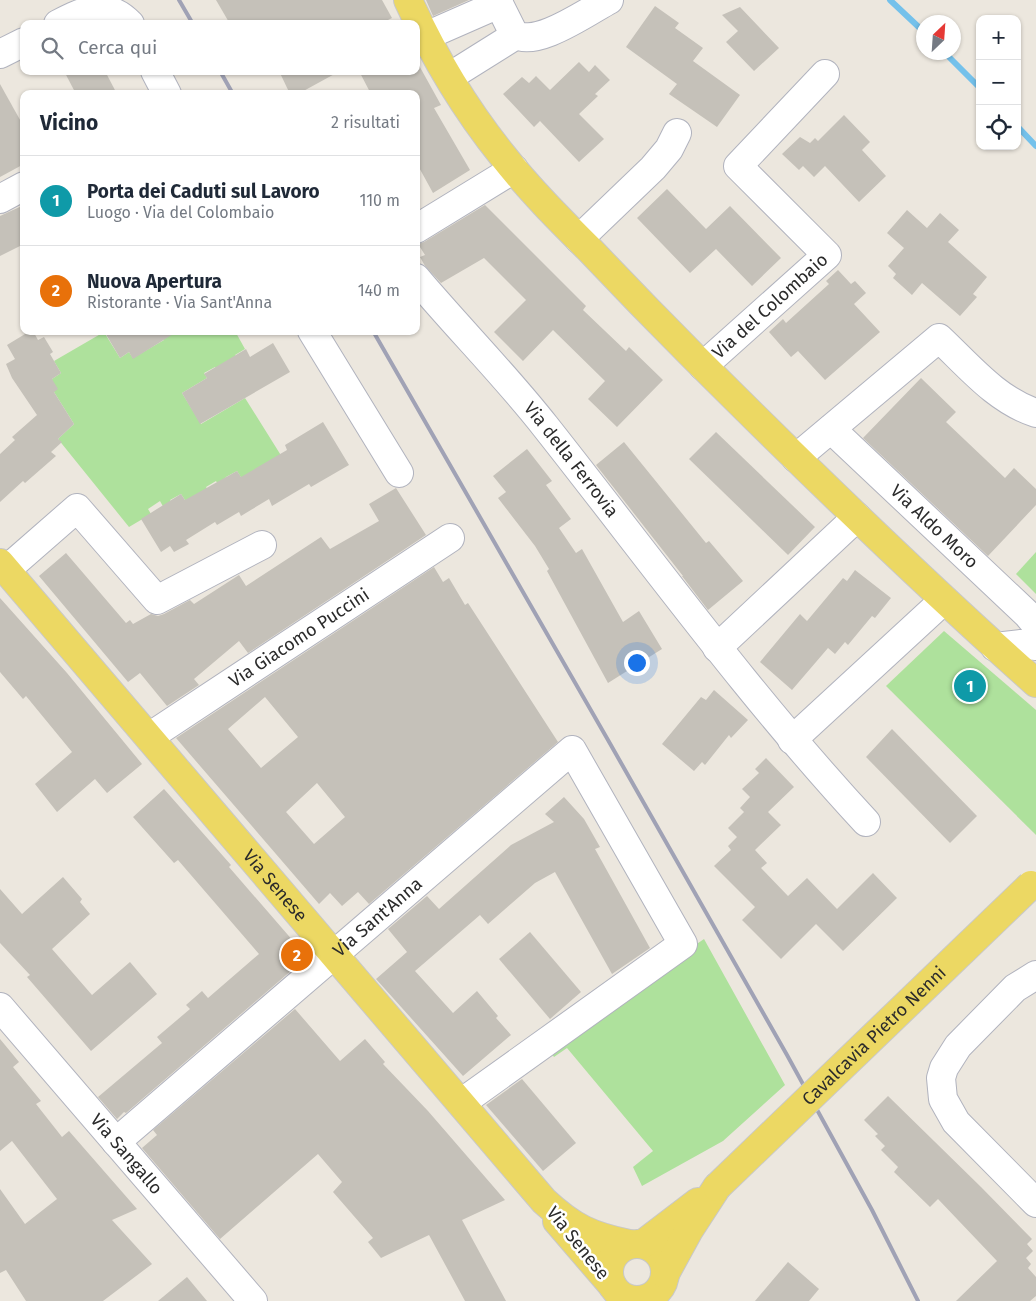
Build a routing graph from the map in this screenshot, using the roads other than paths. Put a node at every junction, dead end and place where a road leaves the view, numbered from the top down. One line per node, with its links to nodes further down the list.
1 (408, 0): 6 (main road, Via del Colombaio)
2 (609, 0): 9 (street)
3 (497, 1): 8 (street); 9 (street)
4 (66, 20): 5 (street)
5 (126, 20)
6 (418, 20)
7 (420, 24): 8 (main road, Via del Colombaio)
8 (426, 36): 14 (main road, Via del Colombaio)
9 (516, 36): 14 (street)
10 (20, 44): 11 (street)
11 (0, 54)
12 (825, 74): 24 (street, Via del Colombaio)
13 (157, 75): 15 (street)
14 (450, 77): 17 (main road, Via del Colombaio)
15 (165, 90)
16 (677, 133): 21 (street)
17 (514, 169): 20 (street); 21 (main road, Via del Colombaio)
18 (20, 188): 19 (street)
19 (0, 199)
20 (420, 227)
21 (579, 239): 24 (main road, Via del Colombaio)
22 (420, 283): 37 (street, Via della Ferrovia)
23 (314, 335): 28 (street)
24 (703, 366): 27 (main road, Via del Colombaio)
25 (1036, 413): 26 (street)
26 (831, 429): 27 (street); 34 (street, Via Aldo Moro)
27 (796, 458): 29 (main road, Via del Colombaio)
28 (399, 472)
29 (857, 517): 33 (main road, Via del Colombaio); 37 (street)
30 (450, 538): 39 (street, Via Giacomo Puccini)
31 (262, 545): 32 (street, Via Senese)
32 (3, 566): 39 (main road, Via Senese)
33 (944, 600): 35 (main road, Via del Colombaio); 40 (street)
34 (1036, 625)
35 (995, 646): 36 (street); 38 (main road, Via del Colombaio)
36 (1036, 646)
37 (717, 648): 40 (street, Via della Ferrovia)
38 (1036, 683)
39 (149, 737): 43 (main road, Via Senese)
40 (792, 740): 41 (street, Via della Ferrovia)
41 (866, 822)
42 (1034, 881): 48 (main road, Cavalcavia Pietro Nenni, bridge)
43 (335, 954): 46 (main road, Via Senese); 46 (street, Via Sant'Anna); 47 (street, Via Sant'Anna)
44 (1036, 975): 50 (street)
45 (0, 1007): 47 (street, Via Sangallo)
46 (461, 1103): 49 (main road, Via Senese)
47 (116, 1142): 54 (street, Via Sangallo)
48 (717, 1187): 51 (main road, Cavalcavia Pietro Nenni); 52 (main road, Cavalcavia Pietro Nenni)
49 (544, 1200): 51 (main road, Via Senese); 53 (main road, Via Senese)
50 (1036, 1203)
51 (636, 1244): 52 (main road); 53 (main road)
52 (665, 1285): 53 (main road)
53 (621, 1294)
54 (254, 1301)

